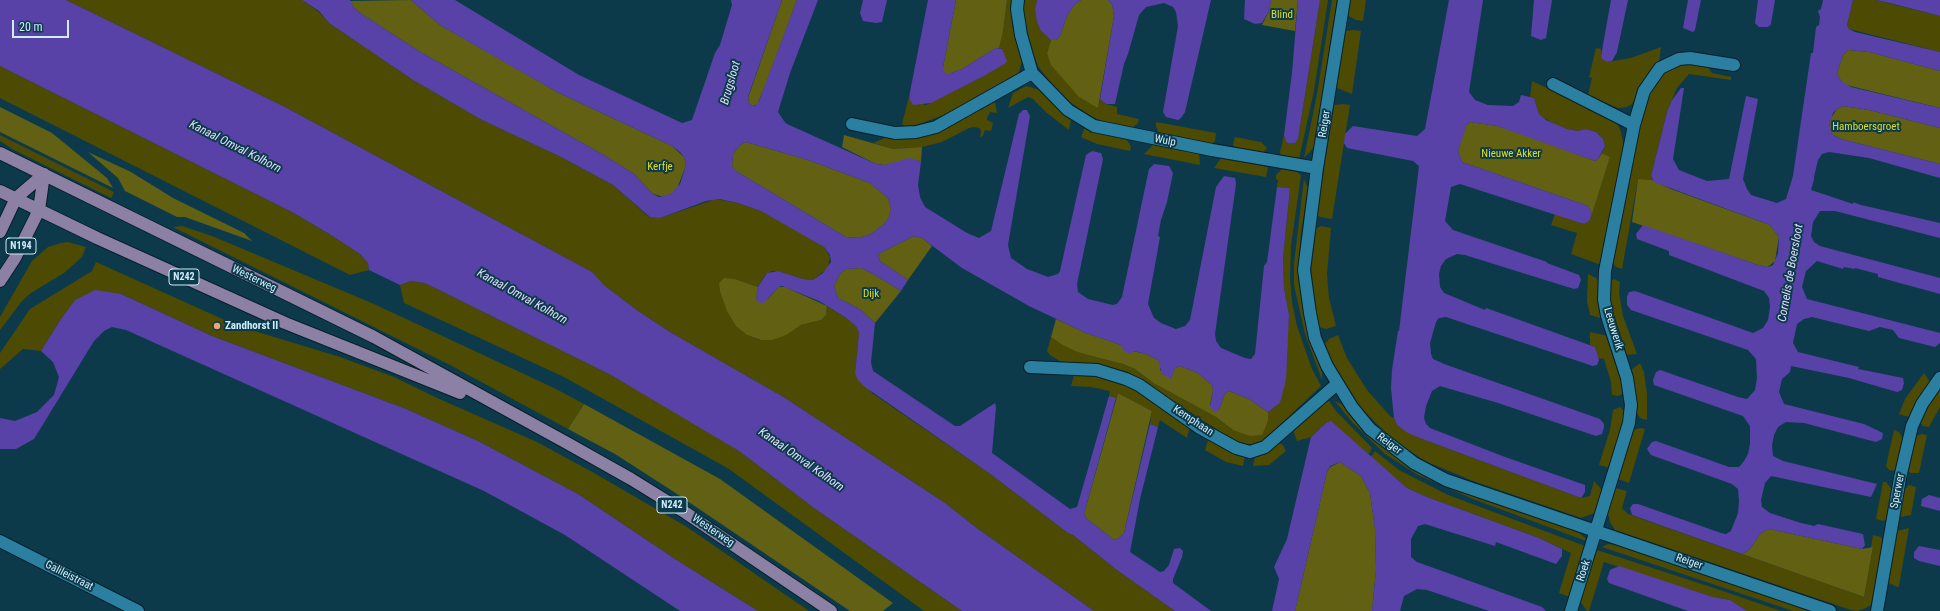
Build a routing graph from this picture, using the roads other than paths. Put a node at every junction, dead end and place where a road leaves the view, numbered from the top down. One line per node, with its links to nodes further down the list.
1 (1018, 0): 4 (street, Wulp)
2 (1344, 0): 9 (street, Reiger)
3 (1734, 65): 7 (street, Leeuwerik)
4 (1032, 73): 6 (street); 9 (street, Wulp)
5 (1554, 84): 7 (street)
6 (852, 124)
7 (1634, 125): 20 (street, Leeuwerik)
8 (0, 153): 10 (main road, Westerweg / N242)
9 (1317, 168): 18 (street, Reiger)
10 (44, 174): 12 (main road, N194); 13 (main road, N194); 19 (main road, Westerweg / N242)
11 (0, 191): 12 (main road, Westerweg / N242)
12 (16, 198): 13 (main road, Westerweg / N242); 14 (main road, N194)
13 (39, 210): 15 (main road, N194); 19 (main road, Westerweg / N242)
14 (0, 232)
15 (0, 281)
16 (1030, 367): 18 (street, Kemphaan)
17 (1940, 378): 26 (street, Sperwer)
18 (1337, 384): 20 (street, Reiger)
19 (506, 410): 23 (main road, Westerweg / N242)
20 (1598, 531): 24 (street, Roek); 25 (street, Reiger)
21 (0, 541): 22 (street, Galileistraat)
22 (138, 611)
23 (832, 611)
24 (1571, 611)
25 (1830, 611)
26 (1877, 611)

